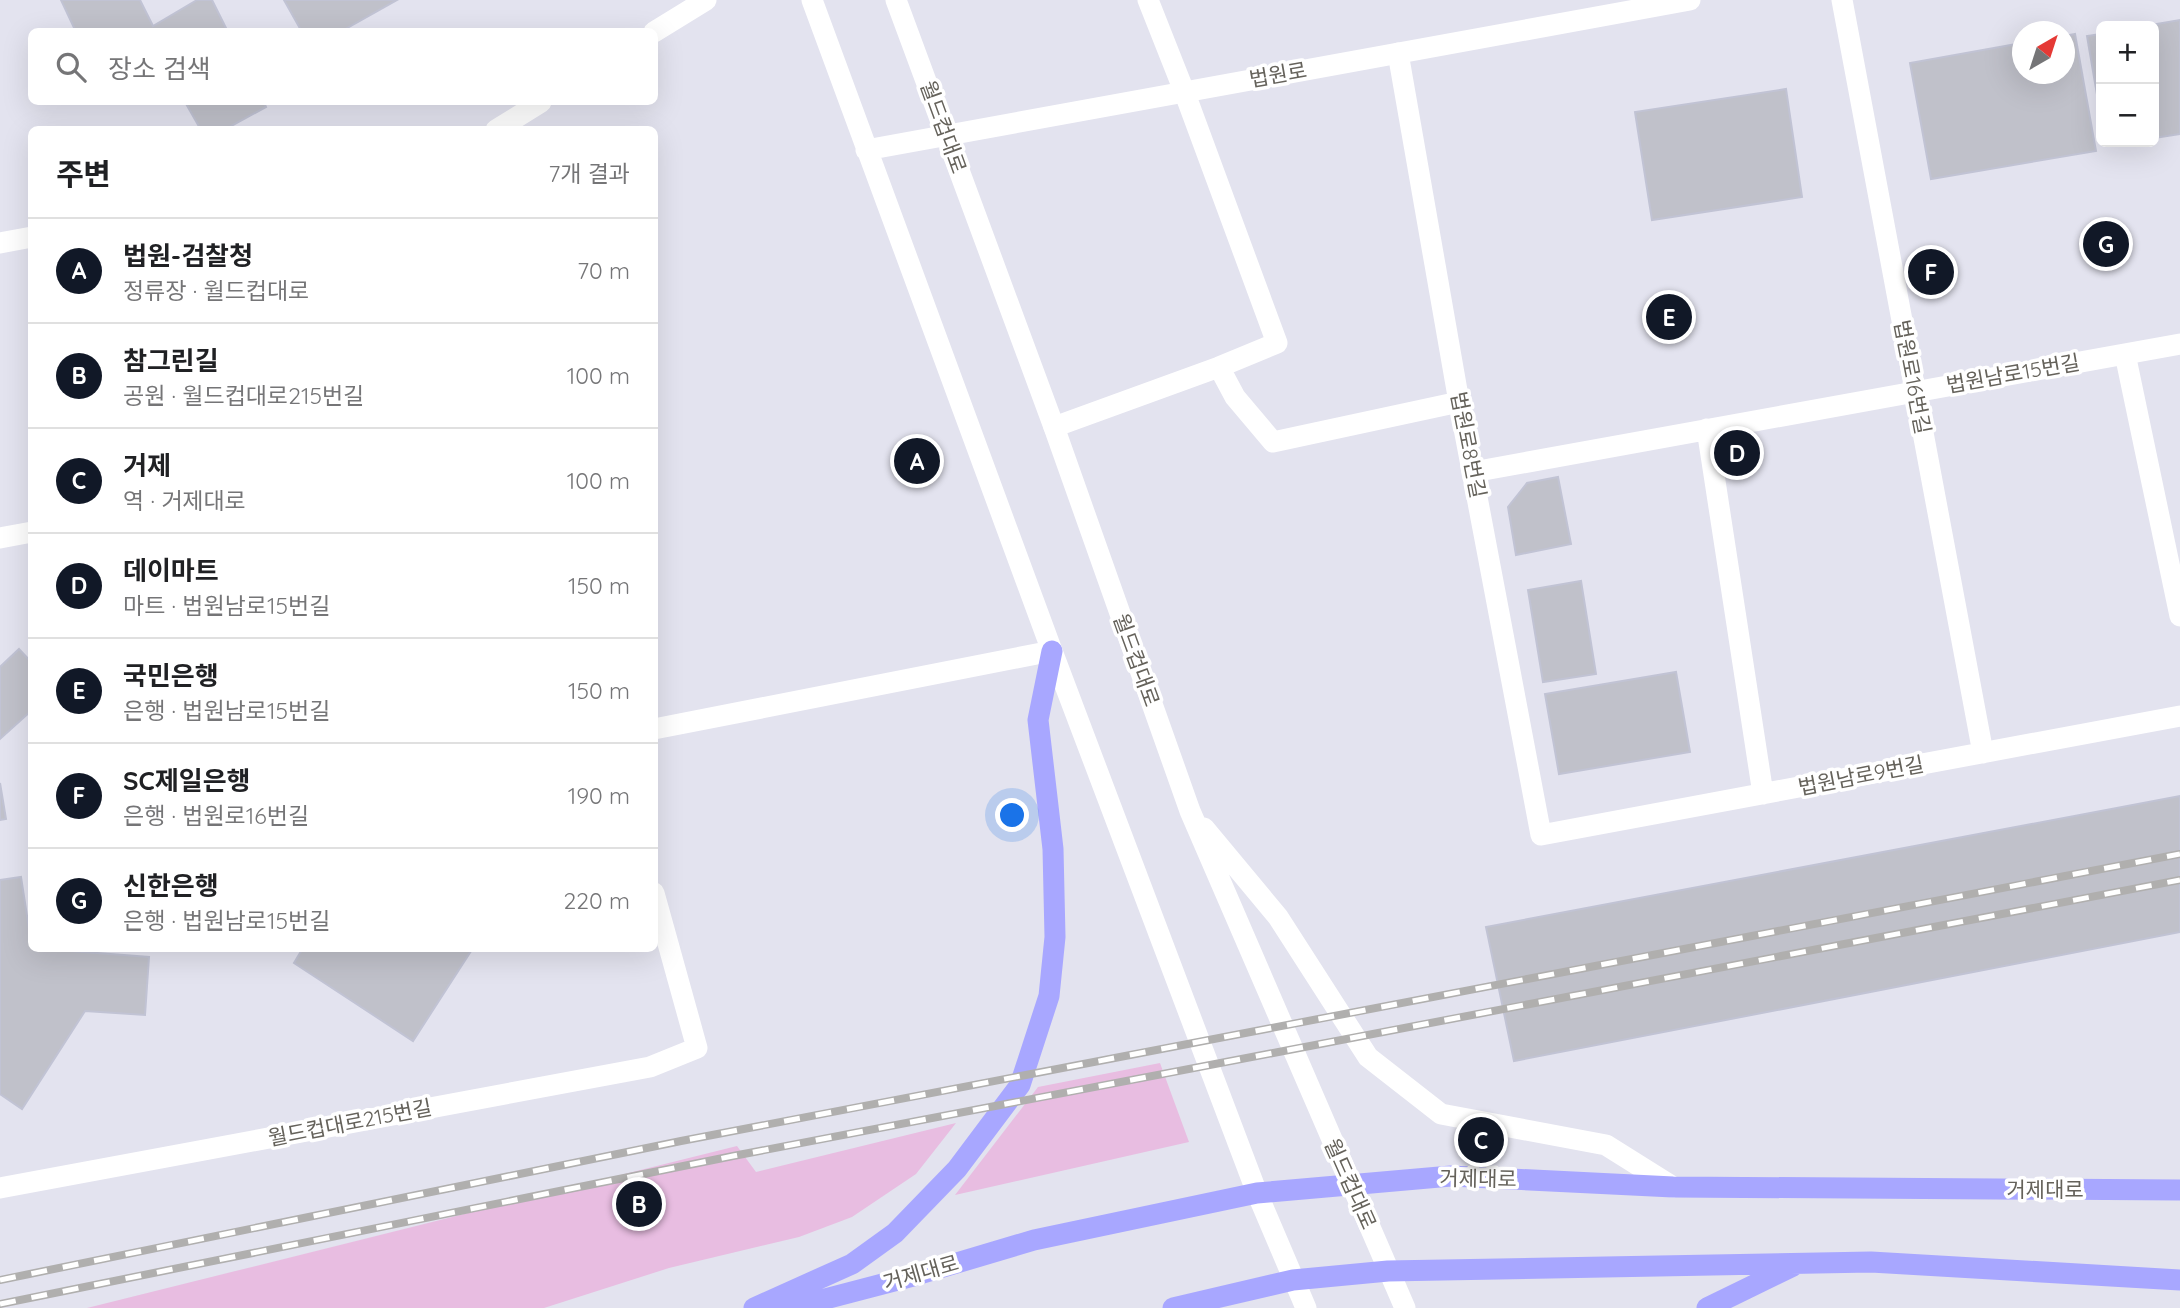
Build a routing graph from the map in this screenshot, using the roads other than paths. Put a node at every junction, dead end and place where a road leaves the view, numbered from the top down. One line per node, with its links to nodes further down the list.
1 (706, 0): 7 (street)
2 (812, 0): 13 (street)
3 (896, 0): 12 (street, 월드컵대로)
4 (1147, 0): 9 (street)
5 (1690, 0): 8 (street, 법원로)
6 (1842, 0): 19 (street, 법원로16번길)
7 (658, 30)
8 (1398, 53): 9 (street, 법원로); 20 (street, 법원로8번길)
9 (1184, 91): 12 (street, 법원로); 18 (street)
10 (536, 105): 11 (street)
11 (502, 126)
12 (946, 135): 13 (street, 법원로); 21 (street, 월드컵대로)
13 (866, 149): 27 (street)
14 (28, 238): 15 (street)
15 (0, 243)
16 (2180, 344): 17 (street, 법원남로15번길)
17 (2125, 354): 19 (street, 법원남로15번길); 26 (street)
18 (1219, 367): 20 (street); 21 (street)
19 (1914, 392): 22 (street, 법원남로15번길); 30 (street, 법원로16번길)
20 (1459, 401): 23 (street, 법원로8번길)
21 (1054, 427): 32 (street, 월드컵대로)
22 (1707, 429): 23 (street, 법원남로15번길); 31 (street)
23 (1474, 471): 33 (street, 법원로8번길)
24 (28, 533): 25 (street)
25 (0, 538)
26 (2180, 616)
27 (1052, 651): 29 (street); 39 (street); 44 (main road)
28 (2180, 716): 30 (street, 법원남로9번길)
29 (658, 728)
30 (1983, 753): 31 (street, 법원남로9번길)
31 (1763, 794): 33 (street, 법원남로9번길)
32 (1190, 811): 35 (street, 월드컵대로); 36 (street)
33 (1541, 835)
34 (658, 907): 37 (street, 월드컵대로215번길)
35 (1351, 1186): 36 (main road, 거제대로); 39 (main road, 거제대로); 41 (street, 월드컵대로)
36 (1673, 1187): 38 (main road, 거제대로)
37 (0, 1188)
38 (2180, 1191)
39 (1257, 1194): 42 (street); 45 (main road, 거제대로)
40 (1801, 1263): 41 (main road); 43 (main road); 49 (main road)
41 (1388, 1271): 42 (main road); 48 (street, 월드컵대로)
42 (1293, 1280): 46 (main road); 47 (street)
43 (2180, 1280)
44 (754, 1308)
45 (791, 1308)
46 (1173, 1308)
47 (1307, 1308)
48 (1405, 1308)
49 (1707, 1308)

